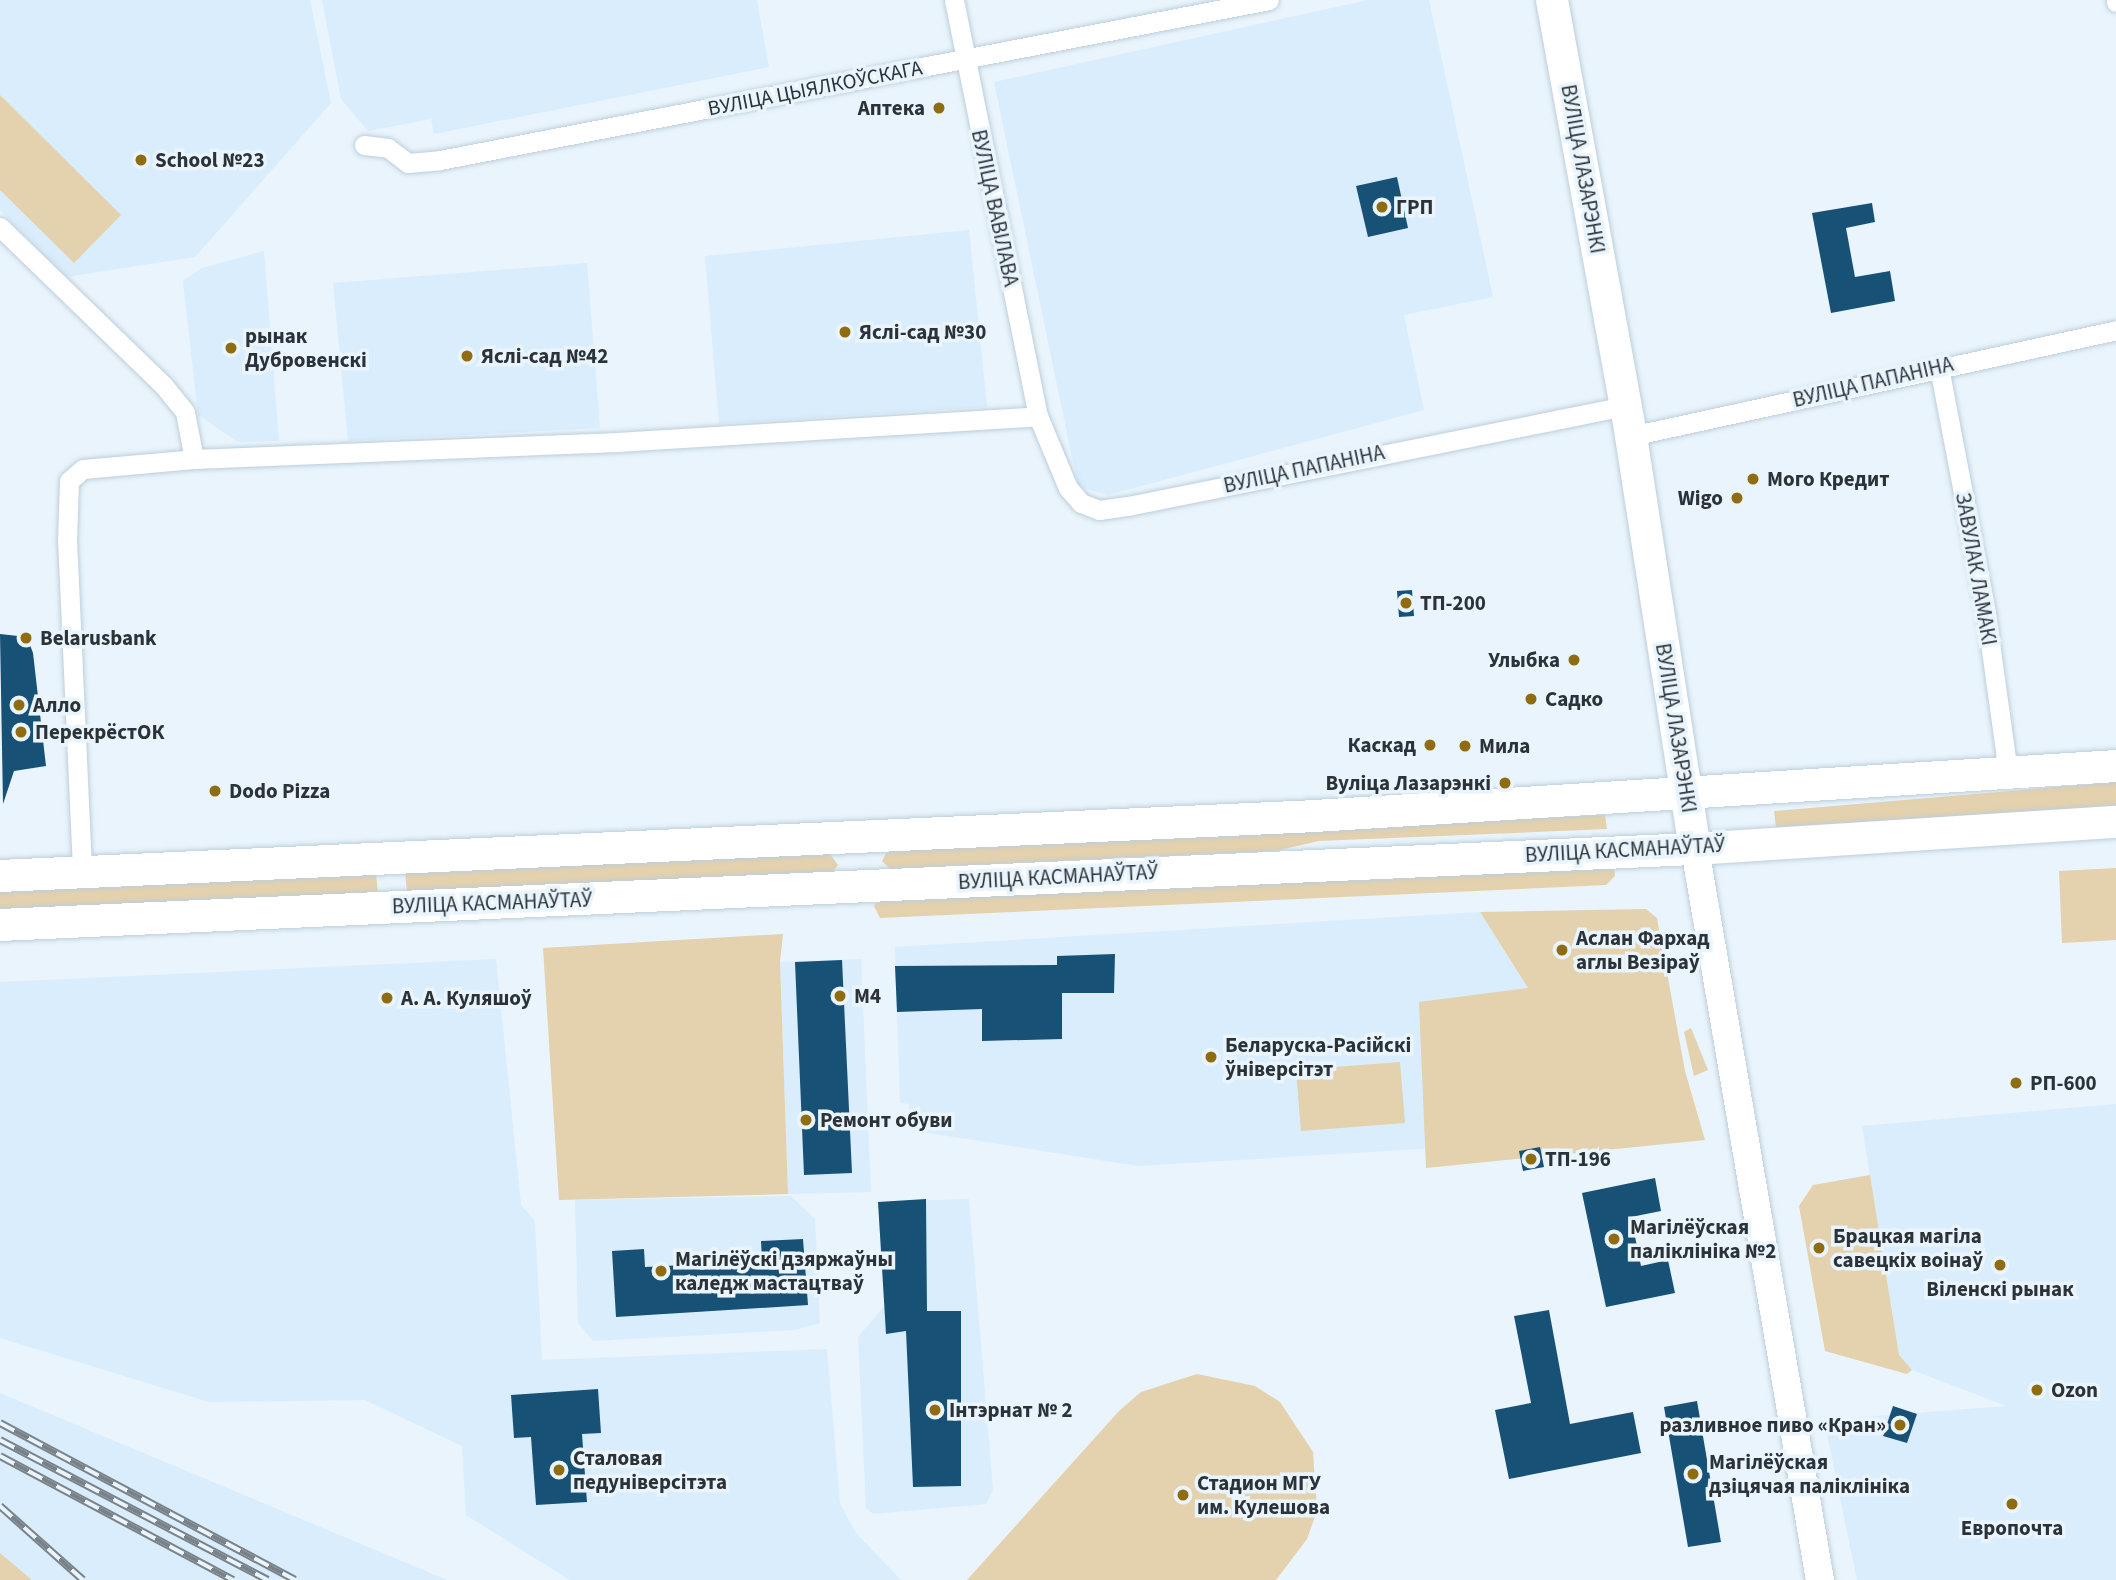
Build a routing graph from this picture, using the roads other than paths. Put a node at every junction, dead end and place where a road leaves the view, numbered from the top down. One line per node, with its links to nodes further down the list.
1 (954, 0): 4 (street, ВУЛІЦА ВАВІЛАВА)
2 (1269, 0): 4 (street, ВУЛІЦА ЦЫЯЛКОЎСКАГА)
3 (1552, 0): 10 (main road, ВУЛІЦА ЛАЗАРЭНКІ)
4 (964, 58): 5 (street, ВУЛІЦА ЦЫЯЛКОЎСКАГА); 9 (street, ВУЛІЦА ВАВІЛАВА)
5 (364, 145)
6 (0, 227): 11 (street)
7 (2116, 330): 8 (street, ВУЛІЦА ПАПАНІНА)
8 (1939, 367): 10 (street, ВУЛІЦА ПАПАНІНА); 13 (street, ЗАВУЛАК ЛАМАКІ)
9 (1038, 416): 10 (street, ВУЛІЦА ПАПАНІНА); 11 (street)
10 (1628, 421): 14 (main road, ВУЛІЦА ЛАЗАРЭНКІ)
11 (194, 458): 18 (street)
12 (2116, 766): 13 (main road)
13 (2008, 772): 14 (main road)
14 (1686, 796): 16 (main road, ВУЛІЦА ЛАЗАРЭНКІ); 18 (main road)
15 (2116, 822): 16 (main road, ВУЛІЦА КАСМАНАЎТАЎ)
16 (1695, 849): 20 (main road, ВУЛІЦА КАСМАНАЎТАЎ); 21 (main road, ВУЛІЦА ЛАЗАРЭНКІ)
17 (0, 860): 18 (main road)
18 (77, 869): 19 (main road)
19 (0, 876)
20 (0, 925)
21 (1821, 1580)

